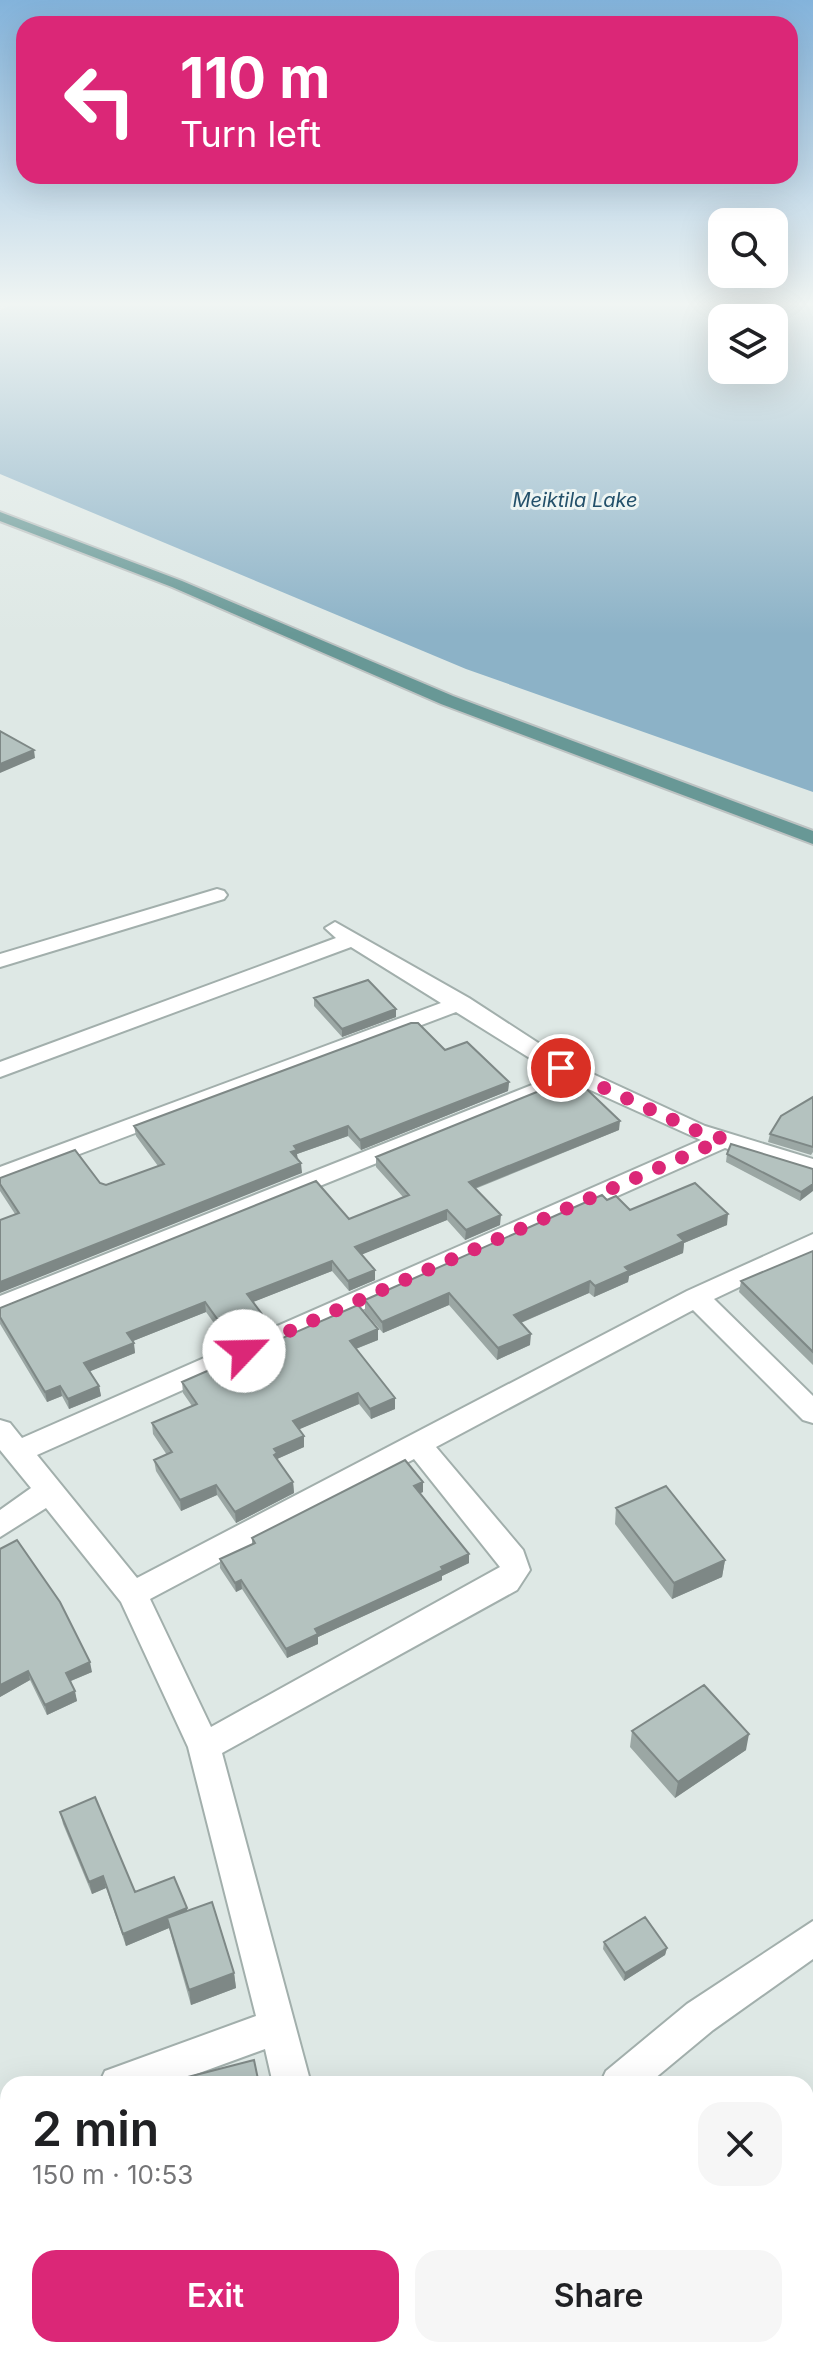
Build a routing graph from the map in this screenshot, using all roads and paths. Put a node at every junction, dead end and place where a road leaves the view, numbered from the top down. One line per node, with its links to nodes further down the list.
1 (0, 516): 2 (main road)
2 (813, 838)
3 (217, 895): 4 (street)
4 (0, 961)
5 (461, 1003): 6 (street); 7 (street); 10 (street)
6 (0, 1070)
7 (576, 1075): 8 (street); 13 (street)
8 (724, 1139): 9 (street); 15 (street)
9 (813, 1167)
10 (0, 1176)
11 (813, 1242): 12 (street)
12 (696, 1297): 14 (street); 16 (street)
13 (0, 1306)
14 (813, 1413)
15 (9, 1440): 17 (street)
16 (418, 1444): 19 (street); 20 (street)
17 (50, 1490): 18 (street); 19 (street)
18 (0, 1525)
19 (133, 1594): 20 (street)
20 (204, 1747): 22 (street)
21 (813, 1938): 25 (street)
22 (275, 2027): 23 (street); 24 (street)
23 (140, 2076)
24 (290, 2076)
25 (629, 2076)

